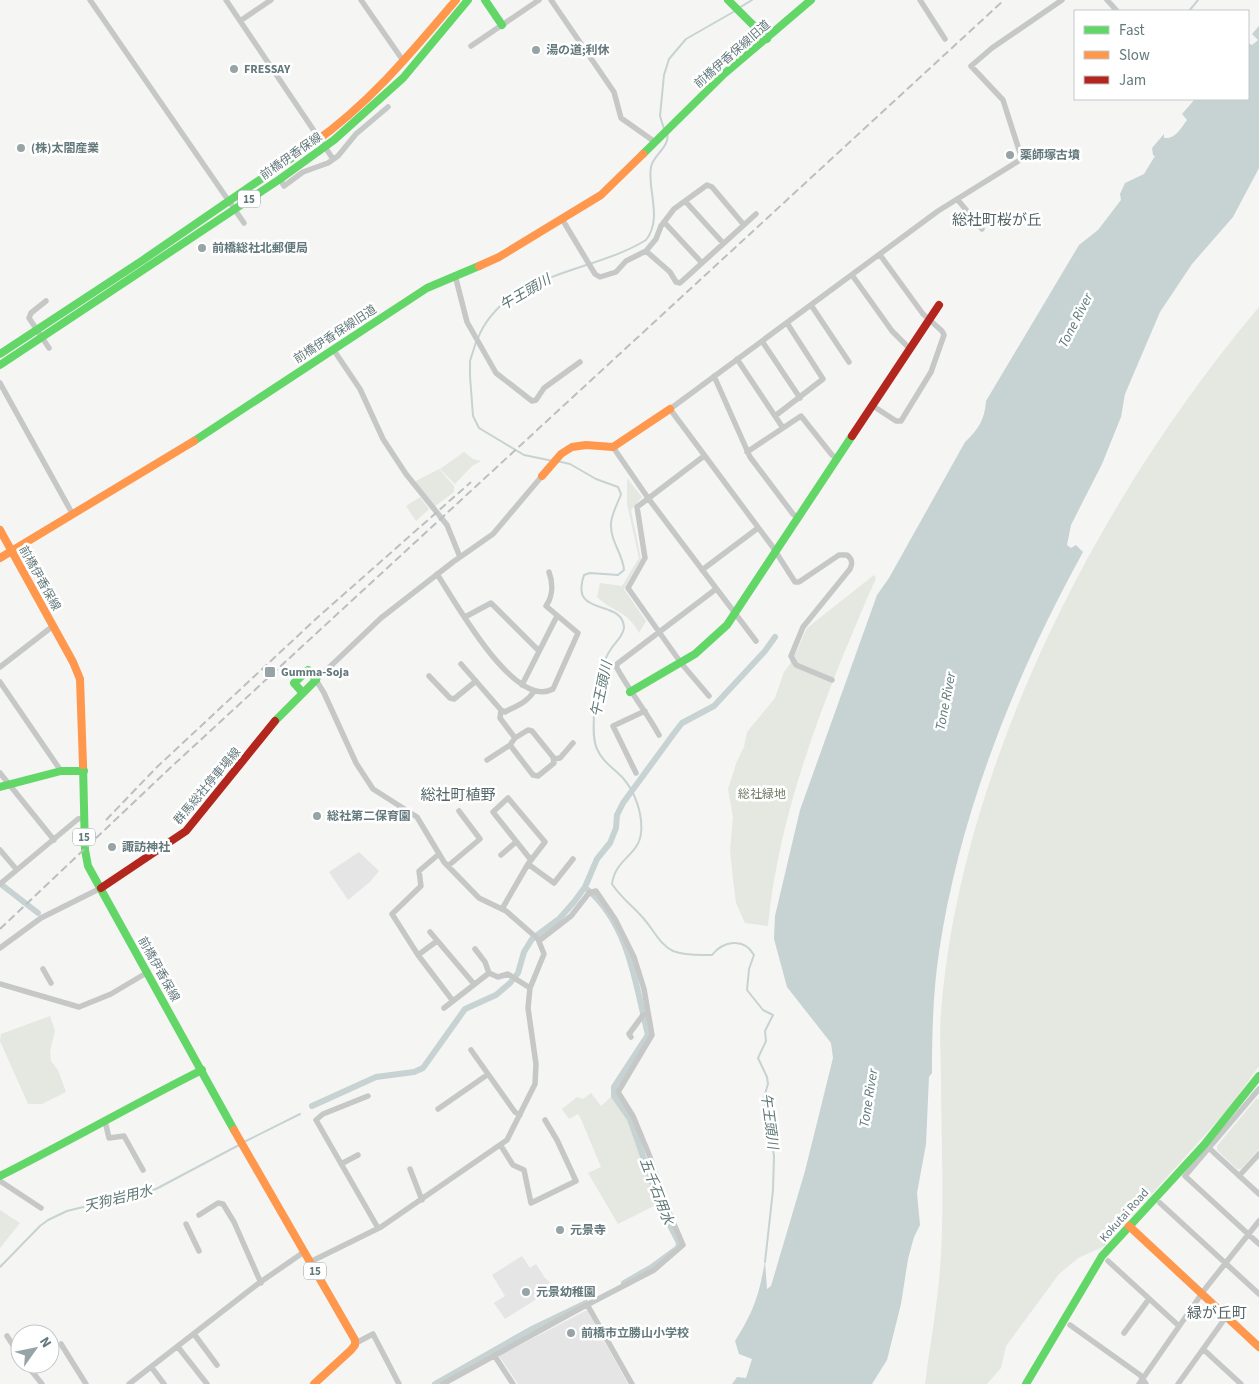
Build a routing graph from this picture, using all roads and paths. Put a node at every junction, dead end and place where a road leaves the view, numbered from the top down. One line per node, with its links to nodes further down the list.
1 (90, 0): 29 (street)
2 (226, 0): 16 (street)
3 (270, 0): 16 (street)
4 (362, 0): 21 (street)
5 (456, 0): 21 (street, 前橋伊香保線 / 15)
6 (468, 0): 25 (street, 前橋伊香保線 / 15)
7 (485, 0): 17 (street)
8 (539, 0): 17 (street)
9 (551, 0): 24 (street)
10 (811, 0): 18 (street, 前橋伊香保線旧道)
11 (920, 0): 19 (street)
12 (1062, 0): 28 (street)
13 (1107, 0): 15 (street)
14 (730, 3): 18 (street)
15 (1116, 10)
16 (240, 21): 23 (street)
17 (502, 25): 20 (street)
18 (767, 39): 24 (street, 前橋伊香保線旧道)
19 (945, 39)
20 (471, 46)
21 (404, 62): 23 (street, 前橋伊香保線 / 15)
22 (388, 107): 26 (street)
23 (320, 139): 25 (street); 29 (street, 前橋伊香保線 / 15)
24 (655, 142): 33 (street, 前橋伊香保線旧道)
25 (325, 147): 26 (street); 27 (street, 前橋伊香保線 / 15)
26 (333, 159): 27 (street)
27 (280, 179): 31 (street, 前橋伊香保線 / 15)
28 (957, 199): 37 (street); 40 (street)
29 (229, 200): 31 (street); 49 (street, 前橋伊香保線 / 15)
30 (685, 201): 34 (street); 36 (street); 38 (street)
31 (234, 209): 35 (street); 50 (street, 前橋伊香保線 / 15)
32 (756, 214): 36 (street)
33 (562, 219): 39 (street); 42 (street, 前橋伊香保線旧道)
34 (664, 222): 39 (street); 41 (street)
35 (244, 223)
36 (744, 225): 38 (street)
37 (982, 229)
38 (724, 243): 41 (street)
39 (646, 251): 41 (street)
40 (880, 255): 43 (street); 47 (street)
41 (702, 263)
42 (455, 275): 53 (street, 前橋伊香保線旧道); 57 (street)
43 (852, 275): 45 (street); 54 (street)
44 (46, 301): 49 (street)
45 (811, 305): 48 (street); 58 (street)
46 (939, 305): 47 (street)
47 (929, 321): 54 (street); 63 (street)
48 (787, 323): 51 (street); 62 (street)
49 (36, 329): 50 (street); 55 (street, 前橋伊香保線 / 15)
50 (42, 337): 52 (street); 59 (street, 前橋伊香保線 / 15)
51 (762, 341): 56 (street); 62 (street)
52 (49, 348)
53 (332, 349): 73 (street, 前橋伊香保線旧道); 79 (street)
54 (910, 349): 63 (street)
55 (0, 354)
56 (737, 359): 60 (street); 65 (street)
57 (580, 362)
58 (849, 362)
59 (0, 365)
60 (714, 376): 64 (street); 68 (street)
61 (0, 383): 73 (street)
62 (800, 398): 65 (street)
63 (873, 406): 70 (street)
64 (670, 409): 67 (street); 69 (street)
65 (775, 416): 66 (street)
66 (783, 428): 68 (street); 70 (street)
67 (614, 447): 71 (street); 72 (street)
68 (747, 452): 74 (street)
69 (704, 456): 72 (street); 75 (street)
70 (838, 459): 74 (street)
71 (542, 476): 79 (street)
72 (648, 498): 81 (street); 89 (street)
73 (72, 513): 77 (street, 前橋伊香保線旧道)
74 (798, 518): 78 (street)
75 (758, 528): 78 (street); 81 (street)
76 (0, 530): 77 (street, 前橋伊香保線 / 15)
77 (11, 550): 80 (street, 前橋伊香保線旧道); 88 (street, 前橋伊香保線 / 15)
78 (776, 553): 85 (street); 97 (street)
79 (460, 557): 83 (street)
80 (0, 558)
81 (702, 570): 84 (street)
82 (549, 572): 87 (street)
83 (437, 574): 86 (street); 96 (street)
84 (716, 589): 85 (street); 89 (street)
85 (735, 614): 90 (street); 92 (street)
86 (465, 616): 91 (street); 100 (street)
87 (557, 616): 91 (street); 101 (street)
88 (53, 626): 94 (street); 114 (street, 前橋伊香保線 / 15)
89 (659, 632): 92 (street); 103 (street)
90 (756, 641)
91 (539, 651): 100 (street)
92 (682, 663): 103 (street); 104 (street)
93 (461, 664): 99 (street)
94 (0, 667)
95 (429, 676): 99 (street)
96 (316, 680): 102 (street, 群馬総社停車場線); 102 (street); 124 (street)
97 (832, 680)
98 (0, 682): 113 (street)
99 (476, 682): 105 (street)
100 (522, 685): 101 (street)
101 (534, 691): 105 (street)
102 (302, 692): 131 (street, 群馬総社停車場線)
103 (630, 692): 106 (street)
104 (708, 696)
105 (501, 710): 108 (street)
106 (645, 711): 107 (street); 116 (street)
107 (659, 735)
108 (515, 738): 110 (street); 111 (street)
109 (573, 743): 111 (street)
110 (510, 745): 111 (street); 112 (street)
111 (554, 759)
112 (487, 760)
113 (61, 771): 114 (street); 117 (street)
114 (84, 771): 120 (street, 前橋伊香保線 / 15)
115 (0, 772): 117 (street)
116 (636, 772)
117 (9, 785): 118 (street); 121 (street)
118 (0, 787)
119 (459, 811): 128 (street)
120 (84, 818): 121 (street); 131 (street, 前橋伊香保線 / 15)
121 (54, 840): 129 (street)
122 (516, 842): 125 (street); 127 (street); 127 (street)
123 (0, 850): 129 (street)
124 (439, 854): 128 (street); 138 (street)
125 (501, 855)
126 (573, 859): 127 (street)
127 (530, 862): 132 (street)
128 (448, 866): 132 (street)
129 (17, 870): 130 (street)
130 (0, 884)
131 (100, 888): 136 (street); 140 (street, 前橋伊香保線 / 15)
132 (502, 909): 134 (street)
133 (430, 932): 135 (street)
134 (539, 939): 145 (street); 148 (street)
135 (437, 940): 138 (street); 144 (street)
136 (0, 948)
137 (475, 949): 141 (street)
138 (418, 956): 146 (street)
139 (43, 968): 142 (street)
140 (148, 972): 143 (street); 151 (street, 前橋伊香保線 / 15)
141 (489, 973): 144 (street); 145 (street)
142 (51, 983)
143 (0, 984)
144 (474, 984): 146 (street)
145 (530, 988): 157 (street)
146 (454, 1001): 147 (street)
147 (444, 1008)
148 (648, 1013): 149 (street); 190 (street)
149 (631, 1037)
150 (471, 1050): 152 (street)
151 (202, 1070): 159 (street); 182 (street, 前橋伊香保線 / 15)
152 (488, 1074): 156 (street); 157 (street)
153 (1259, 1076): 177 (street, Kokutai Road)
154 (1258, 1092): 161 (street)
155 (368, 1096): 164 (street)
156 (438, 1109)
157 (520, 1115): 160 (street)
158 (545, 1120): 160 (street)
159 (105, 1122): 166 (street); 167 (street)
160 (501, 1146): 171 (street)
161 (1210, 1149): 168 (street); 179 (street)
162 (1259, 1154): 168 (street)
163 (358, 1155): 164 (street)
164 (341, 1164): 178 (street)
165 (410, 1169): 171 (street)
166 (143, 1170)
167 (0, 1176)
168 (1239, 1176): 170 (street)
169 (0, 1181): 173 (street)
170 (1259, 1194)
171 (422, 1200): 178 (street)
172 (1160, 1203): 185 (street)
173 (41, 1208)
174 (200, 1215): 186 (street)
175 (1259, 1222): 179 (street)
176 (186, 1224): 181 (street)
177 (1129, 1226): 187 (street); 219 (street, Kokutai Road)
178 (378, 1228): 184 (street)
179 (1248, 1234): 180 (street); 185 (street)
180 (1259, 1244)
181 (199, 1251)
182 (304, 1252): 184 (street, 前橋伊香保線 / 15); 186 (street)
183 (1108, 1261): 189 (street)
184 (310, 1262): 198 (street, 前橋伊香保線 / 15)
185 (1226, 1263): 187 (street); 188 (street)
186 (261, 1283): 195 (street)
187 (1202, 1294): 191 (street); 193 (street)
188 (1259, 1294)
189 (1149, 1299): 193 (street); 194 (street)
190 (588, 1306): 203 (street); 218 (street)
191 (1226, 1317): 200 (street); 202 (street)
192 (1070, 1325): 207 (street)
193 (1179, 1326): 207 (street)
194 (1124, 1333)
195 (194, 1334): 201 (street); 204 (street)
196 (7, 1336): 197 (street)
197 (10, 1341)
198 (356, 1343): 215 (street); 216 (street)
199 (61, 1344): 211 (street)
200 (1259, 1346)
201 (178, 1347): 205 (street); 214 (street)
202 (1203, 1349): 209 (street); 222 (street)
203 (494, 1355): 208 (street); 217 (street)
204 (217, 1365)
205 (152, 1368): 212 (street); 213 (street)
206 (34, 1374): 210 (street)
207 (1143, 1378): 220 (street); 221 (street)
208 (447, 1383)
209 (1182, 1383)
210 (42, 1384)
211 (86, 1384)
212 (129, 1384)
213 (164, 1384)
214 (207, 1384)
215 (314, 1384)
216 (399, 1384)
217 (513, 1384)
218 (632, 1384)
219 (1026, 1384)
220 (1139, 1384)
221 (1146, 1384)
222 (1241, 1384)

